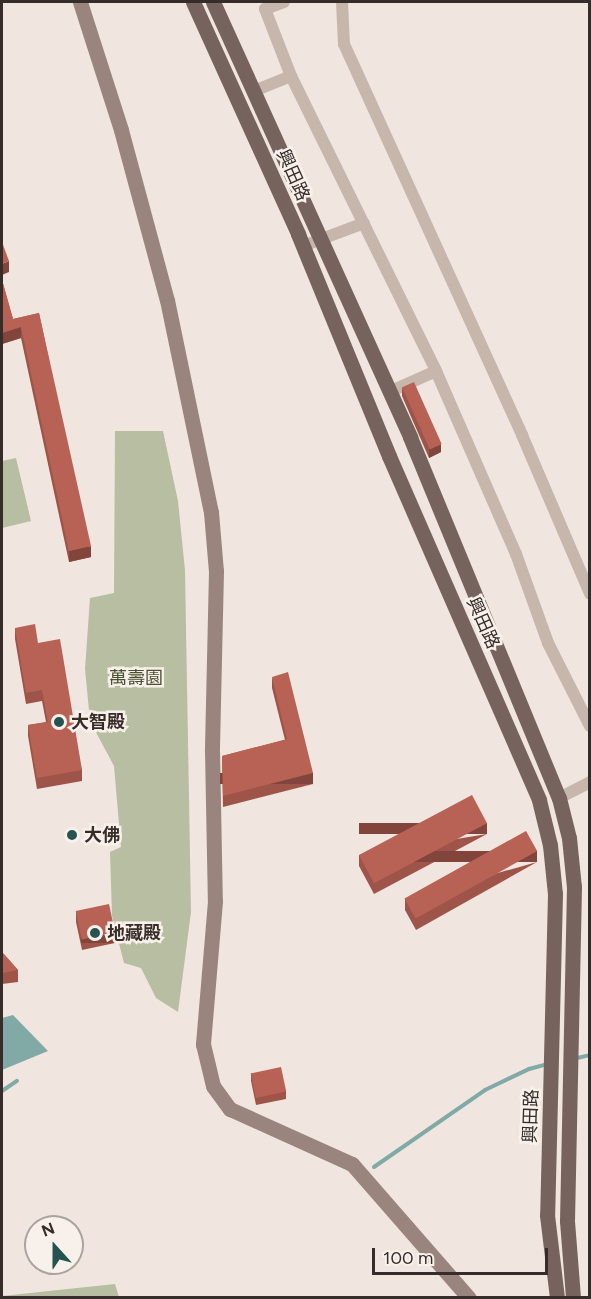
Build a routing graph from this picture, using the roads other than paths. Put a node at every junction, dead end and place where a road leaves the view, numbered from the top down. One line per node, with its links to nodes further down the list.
1 (80, 2): 21 (street)
2 (193, 2): 10 (main road, 興田路)
3 (213, 2): 7 (main road, 興田路)
4 (284, 2): 6 (street)
5 (342, 2): 17 (street)
6 (291, 76): 7 (street); 8 (street)
7 (254, 91): 9 (main road, 興田路)
8 (364, 223): 9 (street); 12 (street)
9 (320, 240): 10 (street); 11 (main road, 興田路)
10 (303, 246): 13 (main road, 興田路)
11 (378, 368): 13 (main road); 14 (main road, 興田路)
12 (436, 371): 14 (street); 18 (street)
13 (357, 379): 16 (main road, 興田路)
14 (389, 392): 15 (main road, 興田路)
15 (452, 538): 16 (main road); 20 (main road, 興田路)
16 (429, 549): 22 (main road, 興田路)
17 (590, 594)
18 (590, 726)
19 (590, 782): 20 (street)
20 (559, 798): 23 (main road, 興田路)
21 (469, 1298)
22 (557, 1298)
23 (573, 1298)

